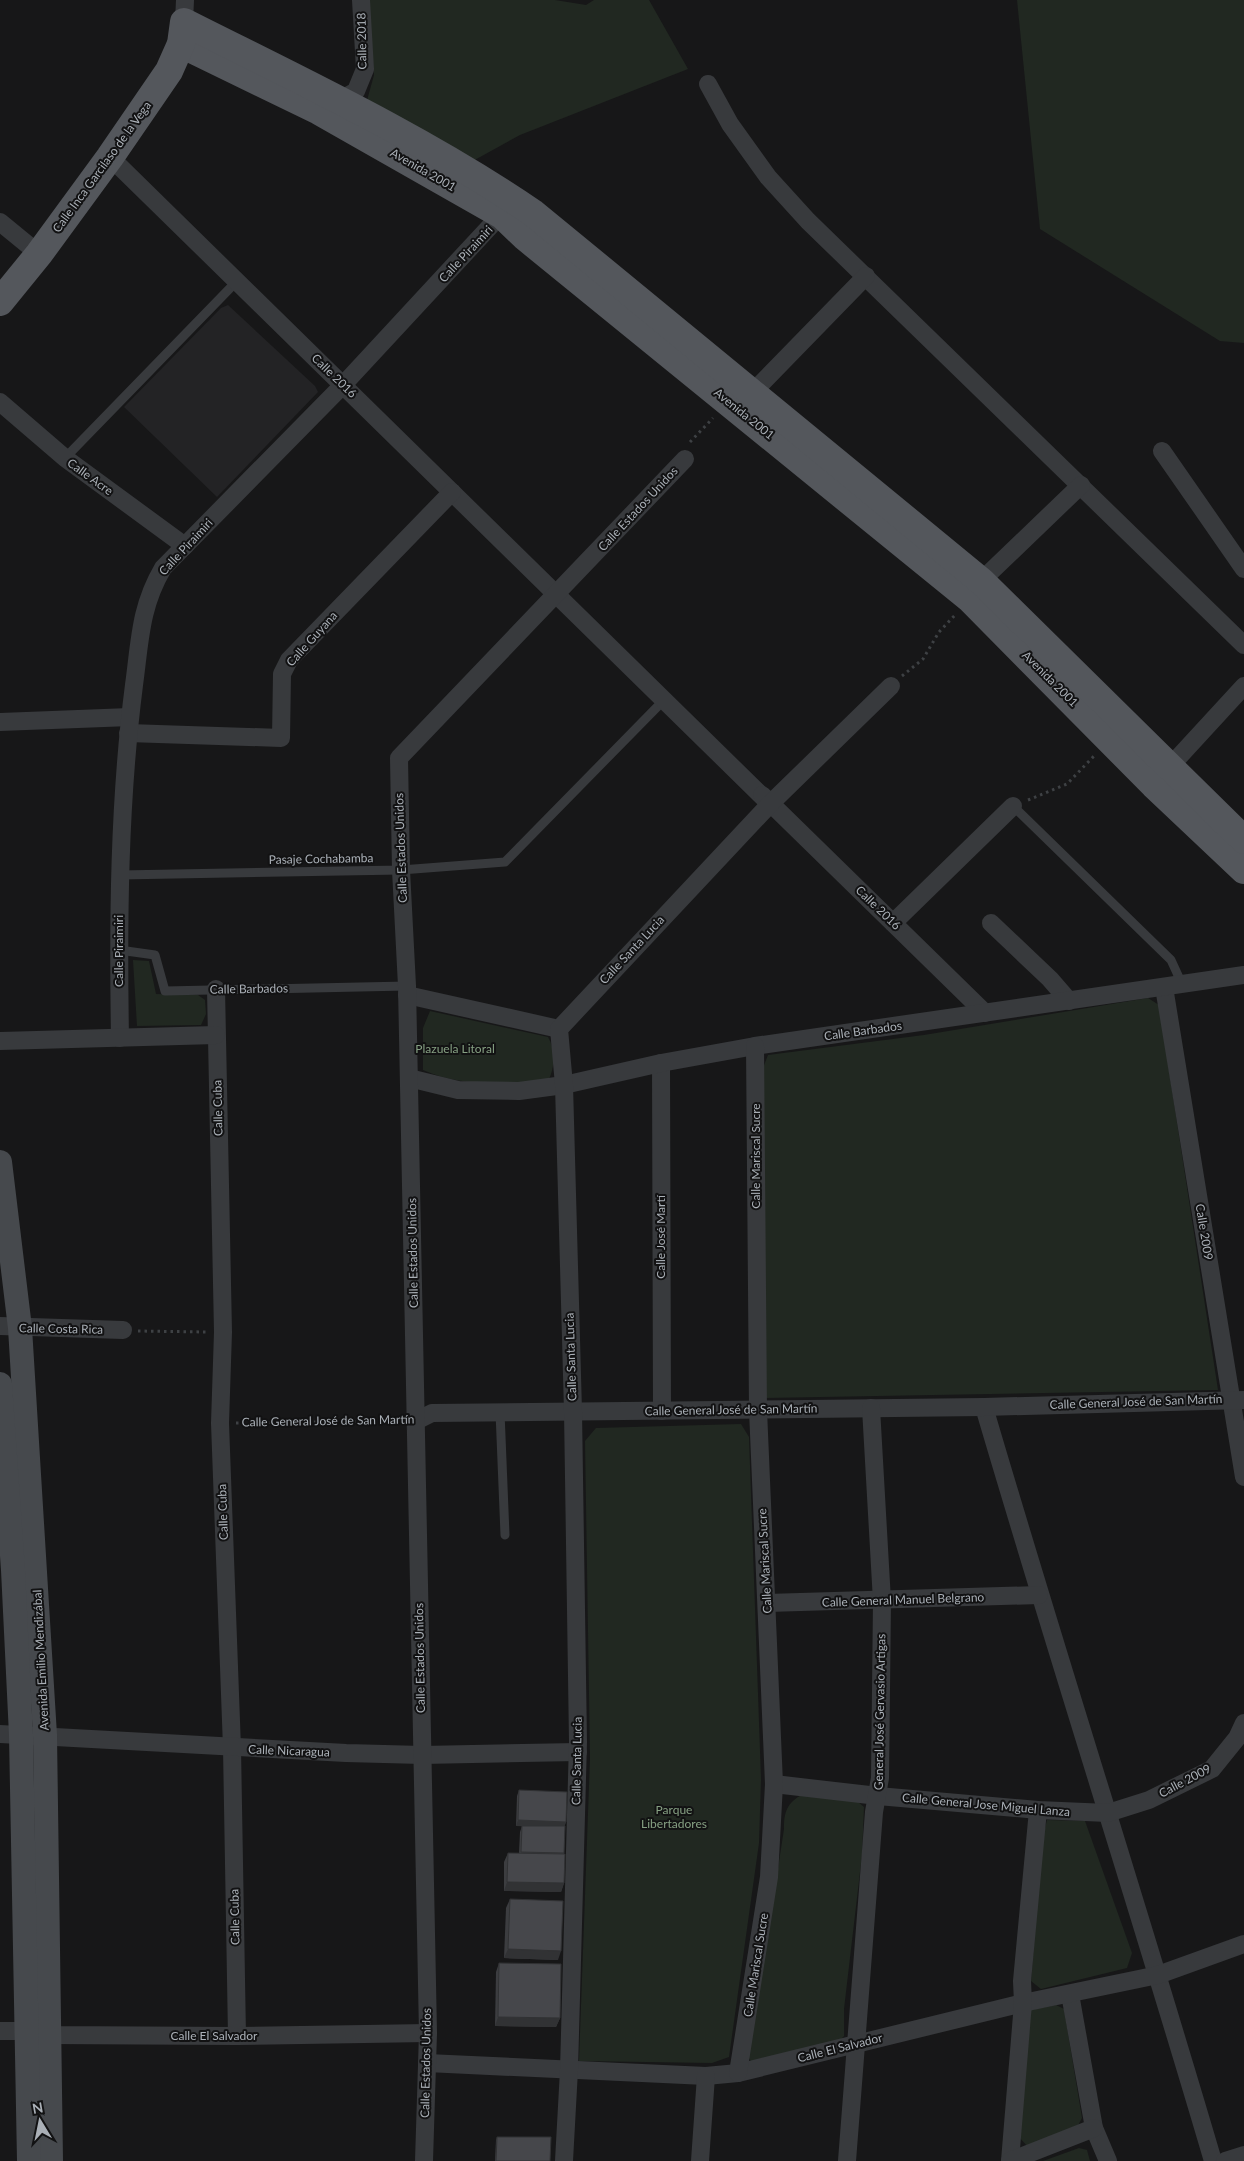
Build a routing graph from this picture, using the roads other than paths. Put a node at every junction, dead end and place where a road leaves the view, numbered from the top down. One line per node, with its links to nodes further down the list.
1 (361, 0): 4 (street, Calle 2018)
2 (183, 22): 4 (main road, Avenida 2001); 5 (main road, Calle Inca Garcilaso de la Vega)
3 (708, 84): 9 (street)
4 (329, 106): 6 (main road, Avenida 2001)
5 (110, 157): 8 (main road, Calle Inca Garcilaso de la Vega); 10 (street, Calle 2016)
6 (508, 207): 12 (street, Calle Piraimiri); 13 (main road, Avenida 2001)
7 (0, 222): 8 (street)
8 (39, 254): 11 (main road, Calle Inca Garcilaso de la Vega)
9 (866, 276): 13 (street); 18 (street)
10 (237, 281): 12 (street, Calle 2016); 16 (lane)
11 (0, 302)
12 (343, 385): 19 (street, Calle 2016); 20 (street, Calle Piraimiri)
13 (740, 397): 22 (main road, Avenida 2001)
14 (0, 402): 16 (street, Calle Acre)
15 (1162, 451): 21 (street)
16 (64, 458): 20 (street, Calle Acre)
17 (685, 459): 23 (street, Calle Estados Unidos)
18 (1081, 485): 22 (street); 24 (street)
19 (452, 492): 23 (street, Calle 2016); 29 (street, Calle Guyana)
20 (185, 546): 29 (street, Calle Piraimiri)
21 (1244, 569)
22 (976, 590): 30 (main road, Avenida 2001); 30 (main road, Avenida 2001)
23 (557, 595): 27 (street, Calle 2016); 31 (street, Calle 2016); 34 (street, Calle Estados Unidos)
24 (1244, 645)
25 (891, 686): 31 (street, Calle Santa Lucia)
26 (1244, 686): 30 (street)
27 (664, 700): 31 (street, Calle 2016); 34 (lane, Pasaje Cochabamba)
28 (0, 722): 29 (street, Calle Guyana)
29 (129, 725): 36 (street, Calle Piraimiri)
30 (1161, 776): 33 (main road, Avenida 2001); 35 (main road, Avenida 2001)
31 (770, 804): 38 (street, Calle 2016); 47 (street, Calle Santa Lucia)
32 (1013, 806): 38 (street); 41 (lane)
33 (1244, 840)
34 (401, 870): 36 (lane, Pasaje Cochabamba); 44 (street, Calle Estados Unidos)
35 (1244, 870)
36 (120, 876): 39 (street, Calle Piraimiri)
37 (991, 922): 45 (street)
38 (893, 923): 46 (street, Calle 2016)
39 (119, 950): 43 (lane, Calle Barbados); 49 (street, Calle Piraimiri)
40 (1244, 975): 41 (street, Calle Barbados)
41 (1182, 984): 42 (street, Calle Barbados)
42 (1164, 987): 45 (street, Calle Barbados); 59 (street, Calle 2009)
43 (216, 989): 44 (lane, Calle Barbados); 48 (street, Calle Cuba)
44 (407, 991): 47 (street); 53 (street, Calle Estados Unidos)
45 (1069, 1001): 46 (street, Calle Barbados)
46 (985, 1013): 51 (street, Calle Barbados)
47 (559, 1029): 54 (street, Calle Santa Lucia)
48 (216, 1035): 49 (street); 75 (street, Calle Cuba)
49 (120, 1038): 50 (street)
50 (0, 1040)
51 (755, 1046): 52 (street, Calle Barbados); 62 (street, Calle Mariscal Sucre)
52 (661, 1063): 54 (street, Calle Barbados); 63 (street, Calle José Martí)
53 (409, 1078): 54 (street, Calle Barbados); 66 (street, Calle Estados Unidos)
54 (564, 1085): 65 (street, Calle Santa Lucia)
55 (0, 1162): 56 (main road, Avenida Emilio Mendizábal)
56 (10, 1327): 57 (street, Calle Costa Rica); 74 (main road, Avenida Emilio Mendizábal)
57 (123, 1330)
58 (0, 1384): 73 (main road, Avenida Emilio Mendizábal)
59 (1238, 1400): 60 (street, Calle General José de San Martín); 67 (street, Calle 2009)
60 (984, 1407): 61 (street, Calle General José de San Martín); 69 (street)
61 (871, 1408): 62 (street, Calle General José de San Martín); 70 (street, General José Gervasio Artigas)
62 (758, 1410): 63 (street, Calle General José de San Martín); 71 (street, Calle Mariscal Sucre)
63 (662, 1411): 65 (street, Calle General José de San Martín)
64 (500, 1412): 65 (street, Calle General José de San Martín); 66 (street, Calle General José de San Martín); 68 (lane)
65 (573, 1412): 76 (street, Calle Santa Lucia)
66 (416, 1421): 77 (street, Calle Estados Unidos)
67 (1244, 1477)
68 (505, 1535)
69 (1040, 1595): 70 (street, Calle General Manuel Belgrano); 81 (street)
70 (882, 1601): 71 (street, Calle General Manuel Belgrano); 79 (street, General José Gervasio Artigas)
71 (767, 1603): 78 (street, Calle Mariscal Sucre)
72 (1244, 1723): 81 (street, Calle 2009)
73 (11, 1734): 74 (street, Calle Nicaragua); 87 (main road, Avenida Emilio Mendizábal)
74 (45, 1735): 75 (street, Calle Nicaragua); 87 (main road, Avenida Emilio Mendizábal)
75 (232, 1748): 77 (street, Calle Nicaragua); 89 (street, Calle Cuba)
76 (578, 1752): 77 (street, Calle Nicaragua); 92 (street, Calle Santa Lucia)
77 (422, 1755): 88 (street, Calle Estados Unidos)
78 (774, 1784): 79 (street, Calle General Jose Miguel Lanza); 93 (street, Calle Mariscal Sucre)
79 (878, 1796): 80 (street, Calle General Jose Miguel Lanza); 90 (street, General José Gervasio Artigas)
80 (1038, 1810): 81 (street, Calle General Jose Miguel Lanza); 85 (street)
81 (1108, 1814): 83 (street)
82 (1244, 1944): 83 (street, Calle El Salvador)
83 (1158, 1974): 84 (street, Calle El Salvador); 105 (street)
84 (1070, 1994): 85 (street, Calle El Salvador); 95 (street)
85 (1023, 2003): 90 (street, Calle El Salvador); 103 (street)
86 (0, 2031): 87 (street, Calle El Salvador)
87 (37, 2033): 89 (street, Calle El Salvador); 97 (main road, Avenida Emilio Mendizábal); 98 (main road, Avenida Emilio Mendizábal)
88 (428, 2033): 89 (street, Calle El Salvador); 91 (street, Calle Estados Unidos)
89 (237, 2036)
90 (854, 2045): 93 (street, Calle El Salvador); 102 (street, General José Gervasio Artigas)
91 (427, 2063): 92 (street, Calle El Salvador); 99 (street, Calle Estados Unidos)
92 (569, 2070): 94 (street, Calle El Salvador); 100 (street, Calle Santa Lucia)
93 (738, 2073): 94 (street, Calle El Salvador)
94 (706, 2076): 101 (street)
95 (1094, 2128): 103 (street); 104 (street)
96 (1244, 2156): 106 (street)
97 (29, 2161)
98 (50, 2161)
99 (424, 2161)
100 (564, 2161)
101 (700, 2161)
102 (847, 2161)
103 (1010, 2161)
104 (1108, 2161)
105 (1213, 2161)
106 (1226, 2161)

